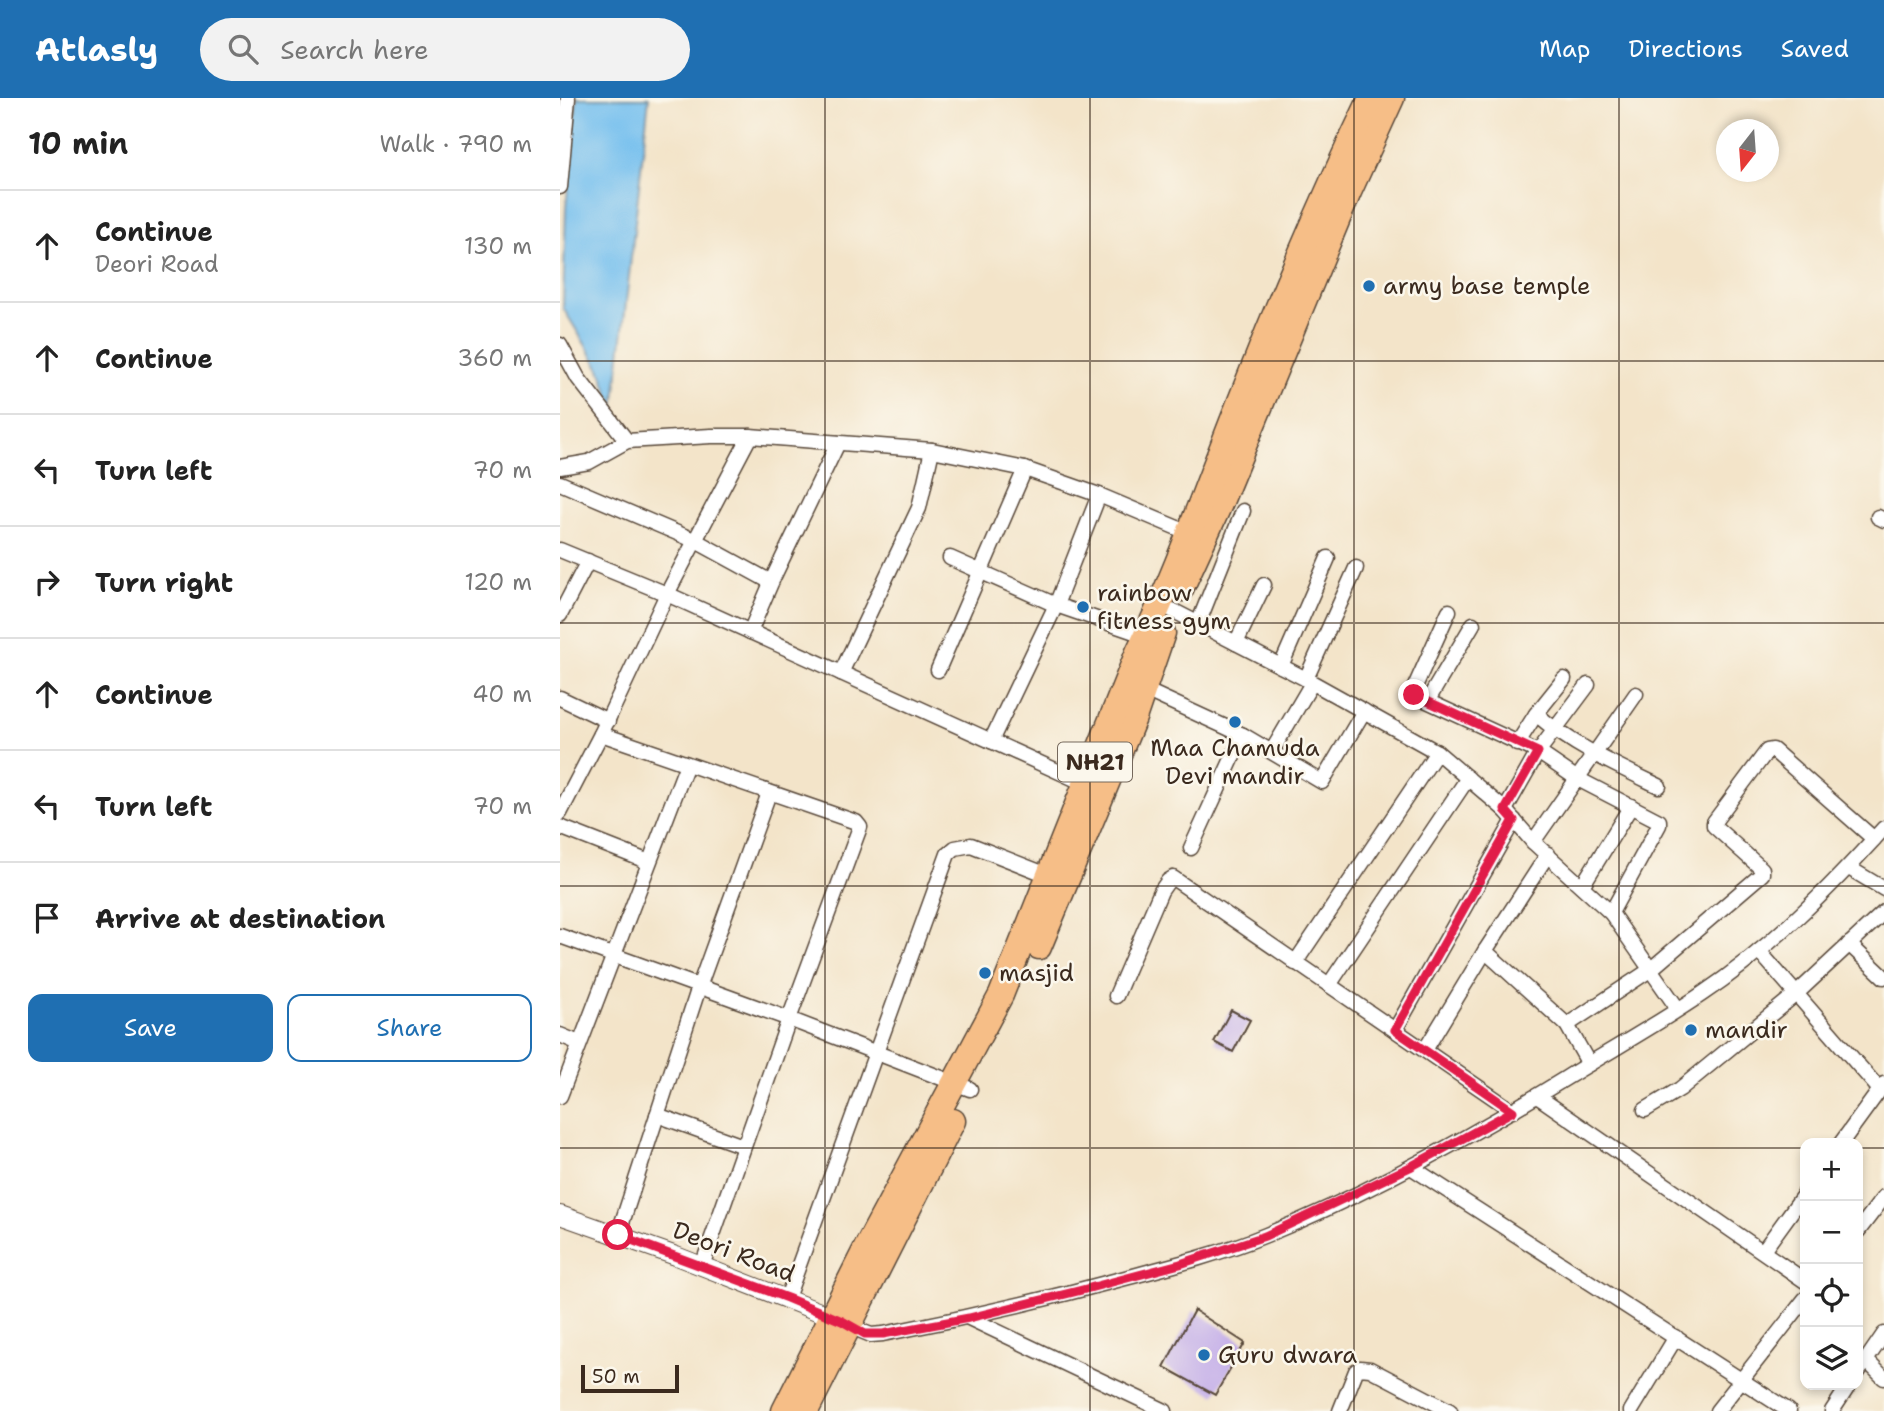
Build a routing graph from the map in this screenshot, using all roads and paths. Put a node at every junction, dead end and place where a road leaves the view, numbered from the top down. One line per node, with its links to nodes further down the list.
1 (568, 98): 4 (street)
2 (1371, 98): 15 (highway, NH21)
3 (1392, 98): 15 (highway, NH21)
4 (560, 187)
5 (562, 352): 7 (street)
6 (750, 436): 7 (street); 8 (street); 16 (street)
7 (627, 441): 10 (street)
8 (838, 443): 9 (street); 23 (street)
9 (932, 450): 11 (street); 37 (street)
10 (560, 467)
11 (1025, 469): 13 (street); 22 (street)
12 (560, 482): 16 (street)
13 (1099, 495): 15 (street); 26 (street)
14 (1243, 511): 30 (street)
15 (1196, 536): 27 (highway, NH21); 33 (highway, NH21)
16 (696, 541): 23 (street); 25 (street)
17 (560, 550): 20 (street)
18 (950, 558): 22 (street)
19 (1328, 558): 35 (street)
20 (588, 561): 25 (street); 29 (street)
21 (1356, 568): 39 (street)
22 (981, 572): 26 (street); 36 (street)
23 (771, 582): 32 (street)
24 (1264, 585): 34 (street)
25 (667, 594): 32 (street); 47 (street)
26 (1056, 605): 33 (street); 51 (street)
27 (1172, 610): 30 (street); 41 (highway, NH21)
28 (1449, 611): 44 (street)
29 (560, 615)
30 (1198, 624): 34 (street)
31 (1473, 624): 44 (street)
32 (750, 632): 37 (street)
33 (1146, 636): 60 (highway, NH21)
34 (1236, 643): 35 (street)
35 (1281, 666): 39 (street)
36 (938, 670)
37 (841, 673): 51 (street)
38 (1564, 679): 46 (street)
39 (1309, 681): 45 (street); 53 (street)
40 (1588, 685): 48 (street)
41 (1143, 689): 50 (street); 99 (highway, NH21)
42 (1636, 694): 56 (street)
43 (560, 698): 47 (street)
44 (1428, 700): 52 (street)
45 (1364, 711): 53 (street); 54 (street)
46 (1536, 715): 48 (street); 52 (street)
47 (608, 721): 49 (street)
48 (1556, 731): 55 (street); 56 (street)
49 (601, 734): 57 (street); 64 (street)
50 (1243, 735): 53 (street); 69 (street)
51 (991, 741): 60 (street)
52 (1517, 744): 55 (street)
53 (1272, 751)
54 (1437, 752): 58 (street); 83 (street)
55 (1538, 752): 59 (street); 65 (street)
56 (1592, 755): 59 (street); 61 (street)
57 (687, 764): 62 (street); 71 (street)
58 (1468, 778): 65 (street); 86 (street)
59 (1576, 778): 63 (street); 68 (street)
60 (1086, 784): 73 (highway, NH21)
61 (1659, 786)
62 (769, 793): 87 (street); 91 (street)
63 (1631, 806): 74 (street); 77 (street)
64 (560, 813)
65 (1509, 815): 68 (street); 93 (street)
66 (560, 827): 71 (street)
67 (1879, 834): 72 (street); 84 (street)
68 (1532, 842): 70 (street)
69 (1191, 848)
70 (1548, 854): 74 (street); 80 (street)
71 (649, 862): 82 (street)
72 (1849, 868): 75 (street); 81 (street)
73 (1050, 876): 97 (street); 99 (highway, NH21)
74 (1582, 886): 77 (street)
75 (1884, 889)
76 (1884, 912): 79 (street)
77 (1611, 913): 84 (street)
78 (560, 936): 82 (street)
79 (1849, 944): 85 (street); 88 (street)
80 (1485, 951): 92 (street); 96 (street)
81 (1759, 951): 88 (street); 90 (street)
82 (613, 956): 87 (street); 95 (street)
83 (1294, 963): 86 (street); 89 (street)
84 (1650, 970): 90 (street); 92 (street)
85 (1884, 976)
86 (1329, 985): 93 (street)
87 (699, 987): 91 (street); 105 (street)
88 (1796, 994): 100 (street); 103 (street)
89 (1116, 996)
90 (1678, 1009): 98 (street)
91 (789, 1019): 97 (street); 107 (street)
92 (1567, 1025): 98 (street)
93 (1395, 1030): 96 (street)
94 (560, 1035): 95 (street)
95 (579, 1042): 101 (street)
96 (1425, 1050): 104 (street)
97 (878, 1053): 99 (street); 117 (street)
98 (1589, 1064): 102 (street)
99 (963, 1086): 120 (highway, NH21)
100 (1882, 1087): 106 (street)
101 (560, 1096)
102 (1537, 1096): 104 (street); 114 (street)
103 (1645, 1110)
104 (1513, 1111): 108 (street)
105 (657, 1115): 107 (street); 113 (street)
106 (1845, 1138)
107 (743, 1146): 115 (street)
108 (1410, 1167): 119 (street); 122 (street)
109 (1884, 1197): 112 (street)
110 (1800, 1200): 114 (street)
111 (560, 1214): 113 (street, Deori Road)
112 (1863, 1224)
113 (618, 1235): 115 (street, Deori Road)
114 (1763, 1251): 116 (street)
115 (702, 1266): 117 (street, Deori Road)
116 (1800, 1277)
117 (787, 1298): 120 (street, Deori Road)
118 (1800, 1304): 125 (street)
119 (969, 1318): 120 (street); 130 (street)
120 (840, 1322): 128 (highway, NH21); 129 (highway, NH21)
121 (1884, 1334): 123 (street)
122 (1676, 1338): 125 (street); 133 (street)
123 (1863, 1365)
124 (1863, 1367): 126 (street)
125 (1741, 1378): 134 (street); 135 (street)
126 (1884, 1378)
127 (1846, 1390): 136 (street)
128 (784, 1411)
129 (806, 1411)
130 (1165, 1411)
131 (1340, 1411): 132 (street)
132 (1450, 1411)
133 (1631, 1411)
134 (1717, 1411)
135 (1789, 1411)
136 (1832, 1411)

